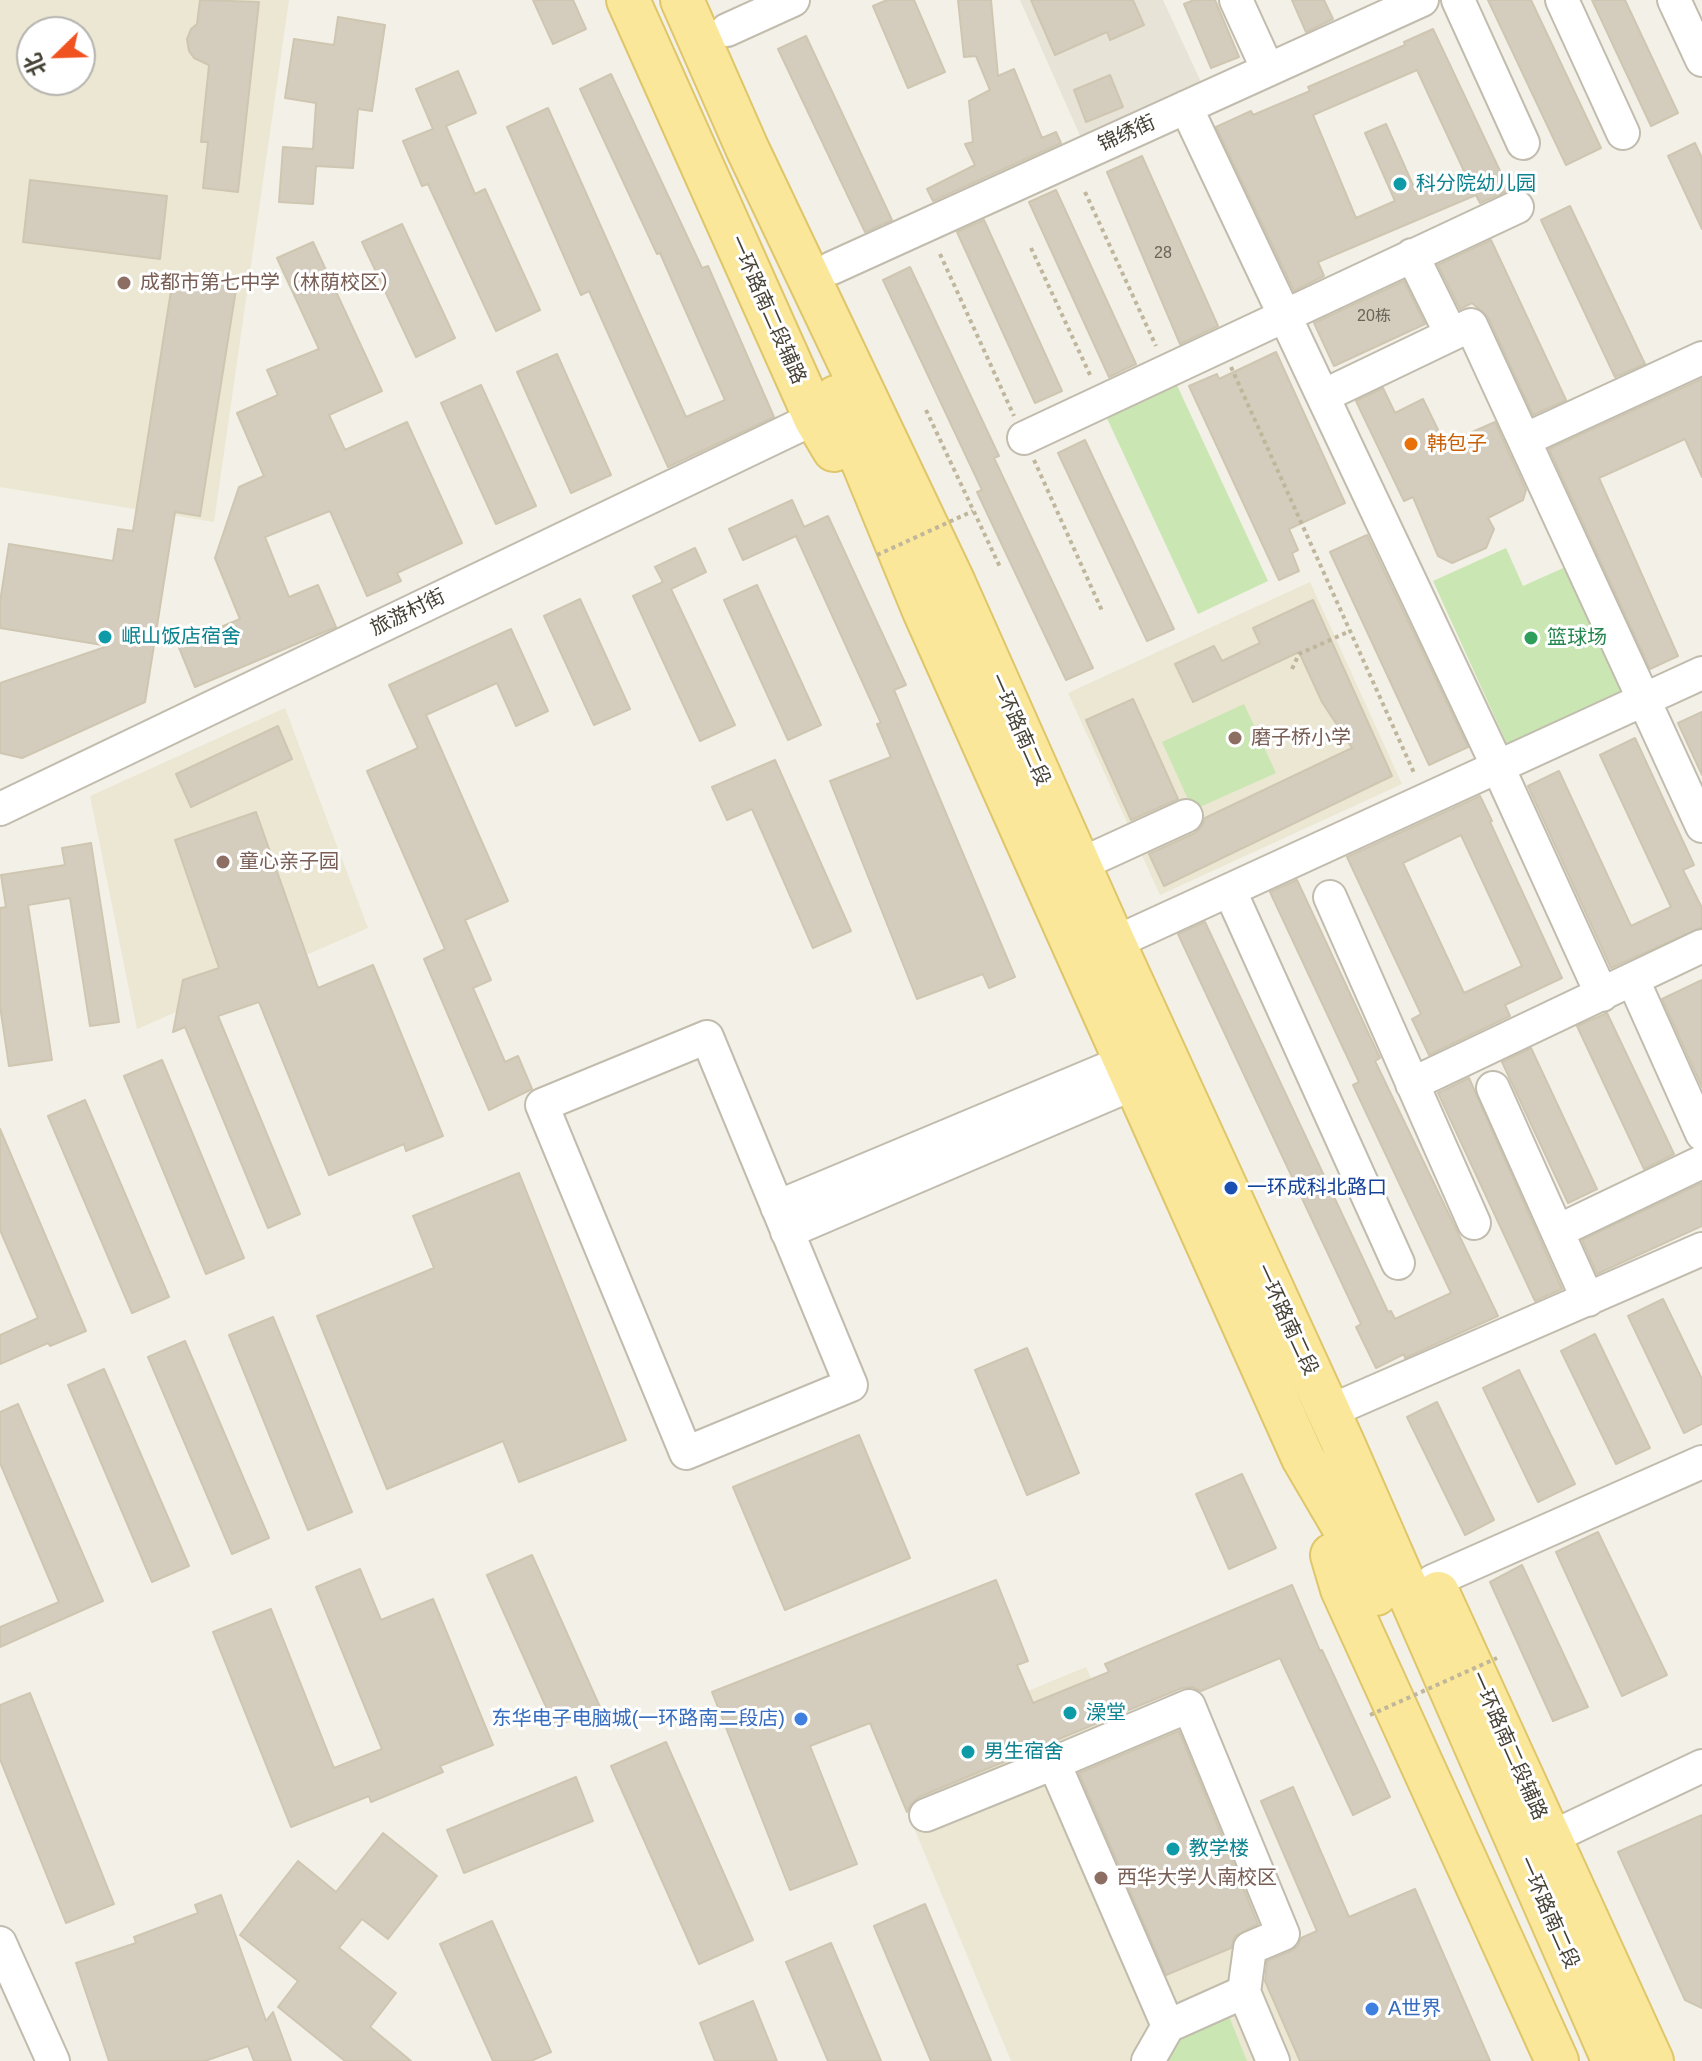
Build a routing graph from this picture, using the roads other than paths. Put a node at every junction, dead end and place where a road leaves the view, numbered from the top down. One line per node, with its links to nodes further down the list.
1 (628, 0): 23 (main road, 一环路南二段辅路)
2 (663, 0): 26 (main road)
3 (682, 0): 26 (main road)
4 (793, 0): 10 (street)
5 (1236, 0): 12 (street)
6 (1422, 0): 12 (street, 锦绣街)
7 (1458, 0): 15 (street)
8 (1562, 0): 14 (street)
9 (1674, 0): 11 (street)
10 (721, 15): 18 (main road)
11 (1702, 60)
12 (1268, 70): 13 (street, 锦绣街)
13 (1186, 107): 18 (street, 锦绣街); 19 (street)
14 (1623, 133)
15 (1523, 143)
16 (1517, 207): 17 (street)
17 (1412, 255): 19 (street); 20 (street)
18 (832, 268): 26 (main road)
19 (1284, 314): 22 (street); 24 (street)
20 (1451, 334): 22 (street); 25 (street)
21 (1702, 358): 25 (street)
22 (1323, 396): 29 (street)
23 (815, 418): 26 (main road, 一环路南二段辅路); 30 (street, 旅游村街)
24 (1024, 438)
25 (1524, 440): 28 (street)
26 (939, 597): 33 (main road, 一环路南二段); 40 (main road, 一环路南二段)
27 (1702, 673): 28 (street)
28 (1644, 699): 29 (street); 32 (street)
29 (1498, 767): 34 (street); 39 (street)
30 (0, 809)
31 (1186, 816): 33 (street)
32 (1702, 826)
33 (1079, 865): 36 (main road, 一环路南二段)
34 (1230, 891): 36 (street); 49 (street)
35 (1330, 897): 41 (street)
36 (1114, 943): 40 (main road, 一环路南二段)
37 (1702, 946): 38 (street)
38 (1633, 980): 39 (street); 43 (street)
39 (1602, 995): 41 (street)
40 (1148, 1065): 45 (street); 51 (main road, 一环路南二段); 52 (main road, 一环路南二段)
41 (1412, 1084): 46 (street)
42 (1493, 1088): 47 (street)
43 (1702, 1134)
44 (1702, 1162): 47 (street)
45 (782, 1220): 45 (street)
46 (1474, 1223)
47 (1558, 1231): 50 (street)
48 (1702, 1249): 50 (street)
49 (1398, 1263)
50 (1588, 1300): 51 (street)
51 (1335, 1427): 54 (main road, 一环路南二段辅路); 62 (main road, 一环路南二段)
52 (1303, 1458): 62 (main road, 一环路南二段); 66 (main road)
53 (1702, 1462): 54 (street)
54 (1433, 1581): 58 (main road, 一环路南二段辅路)
55 (1054, 1763): 57 (street); 60 (street); 61 (street)
56 (1702, 1766): 58 (street)
57 (926, 1815)
58 (1550, 1838): 62 (main road, 一环路南二段辅路)
59 (0, 1943): 63 (street)
60 (1244, 1992): 61 (street); 65 (street)
61 (1168, 2026): 64 (street)
62 (1625, 2057)
63 (53, 2061)
64 (1148, 2061)
65 (1273, 2061)
66 (1557, 2061)

